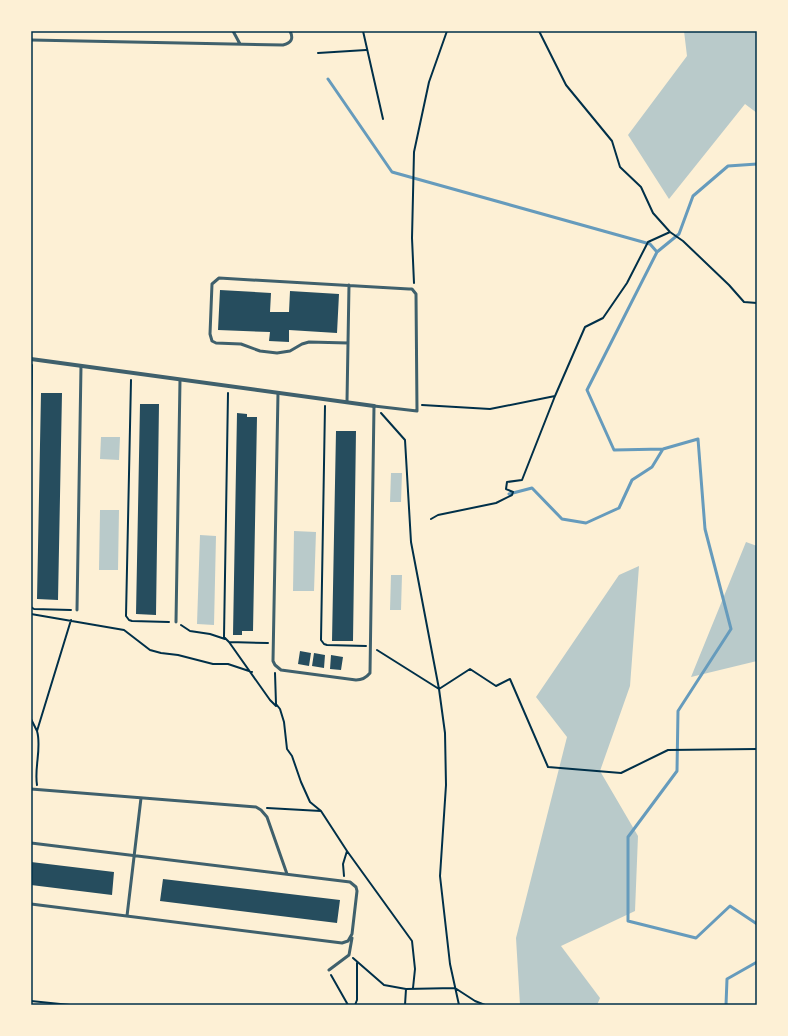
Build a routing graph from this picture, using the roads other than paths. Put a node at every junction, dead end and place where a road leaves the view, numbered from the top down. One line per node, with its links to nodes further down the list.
1 (233, 31): 4 (lane)
2 (290, 31): 4 (lane)
3 (31, 40): 4 (lane)
4 (240, 44)
5 (348, 285): 6 (lane); 6 (lane); 12 (lane)
6 (348, 343): 11 (lane)
7 (32, 360): 8 (street)
8 (81, 366): 9 (street); 13 (lane)
9 (180, 380): 10 (street); 14 (lane)
10 (278, 392): 11 (street); 12 (lane)
11 (347, 401): 12 (street)
12 (374, 406)
13 (77, 610)
14 (176, 622)
15 (31, 789): 16 (lane)
16 (141, 798): 18 (lane); 19 (lane)
17 (31, 843): 18 (lane)
18 (134, 855): 19 (lane); 21 (lane)
19 (287, 874): 22 (lane)
20 (31, 904): 21 (lane)
21 (127, 916): 22 (lane)
22 (352, 934): 23 (lane)
23 (329, 970)

